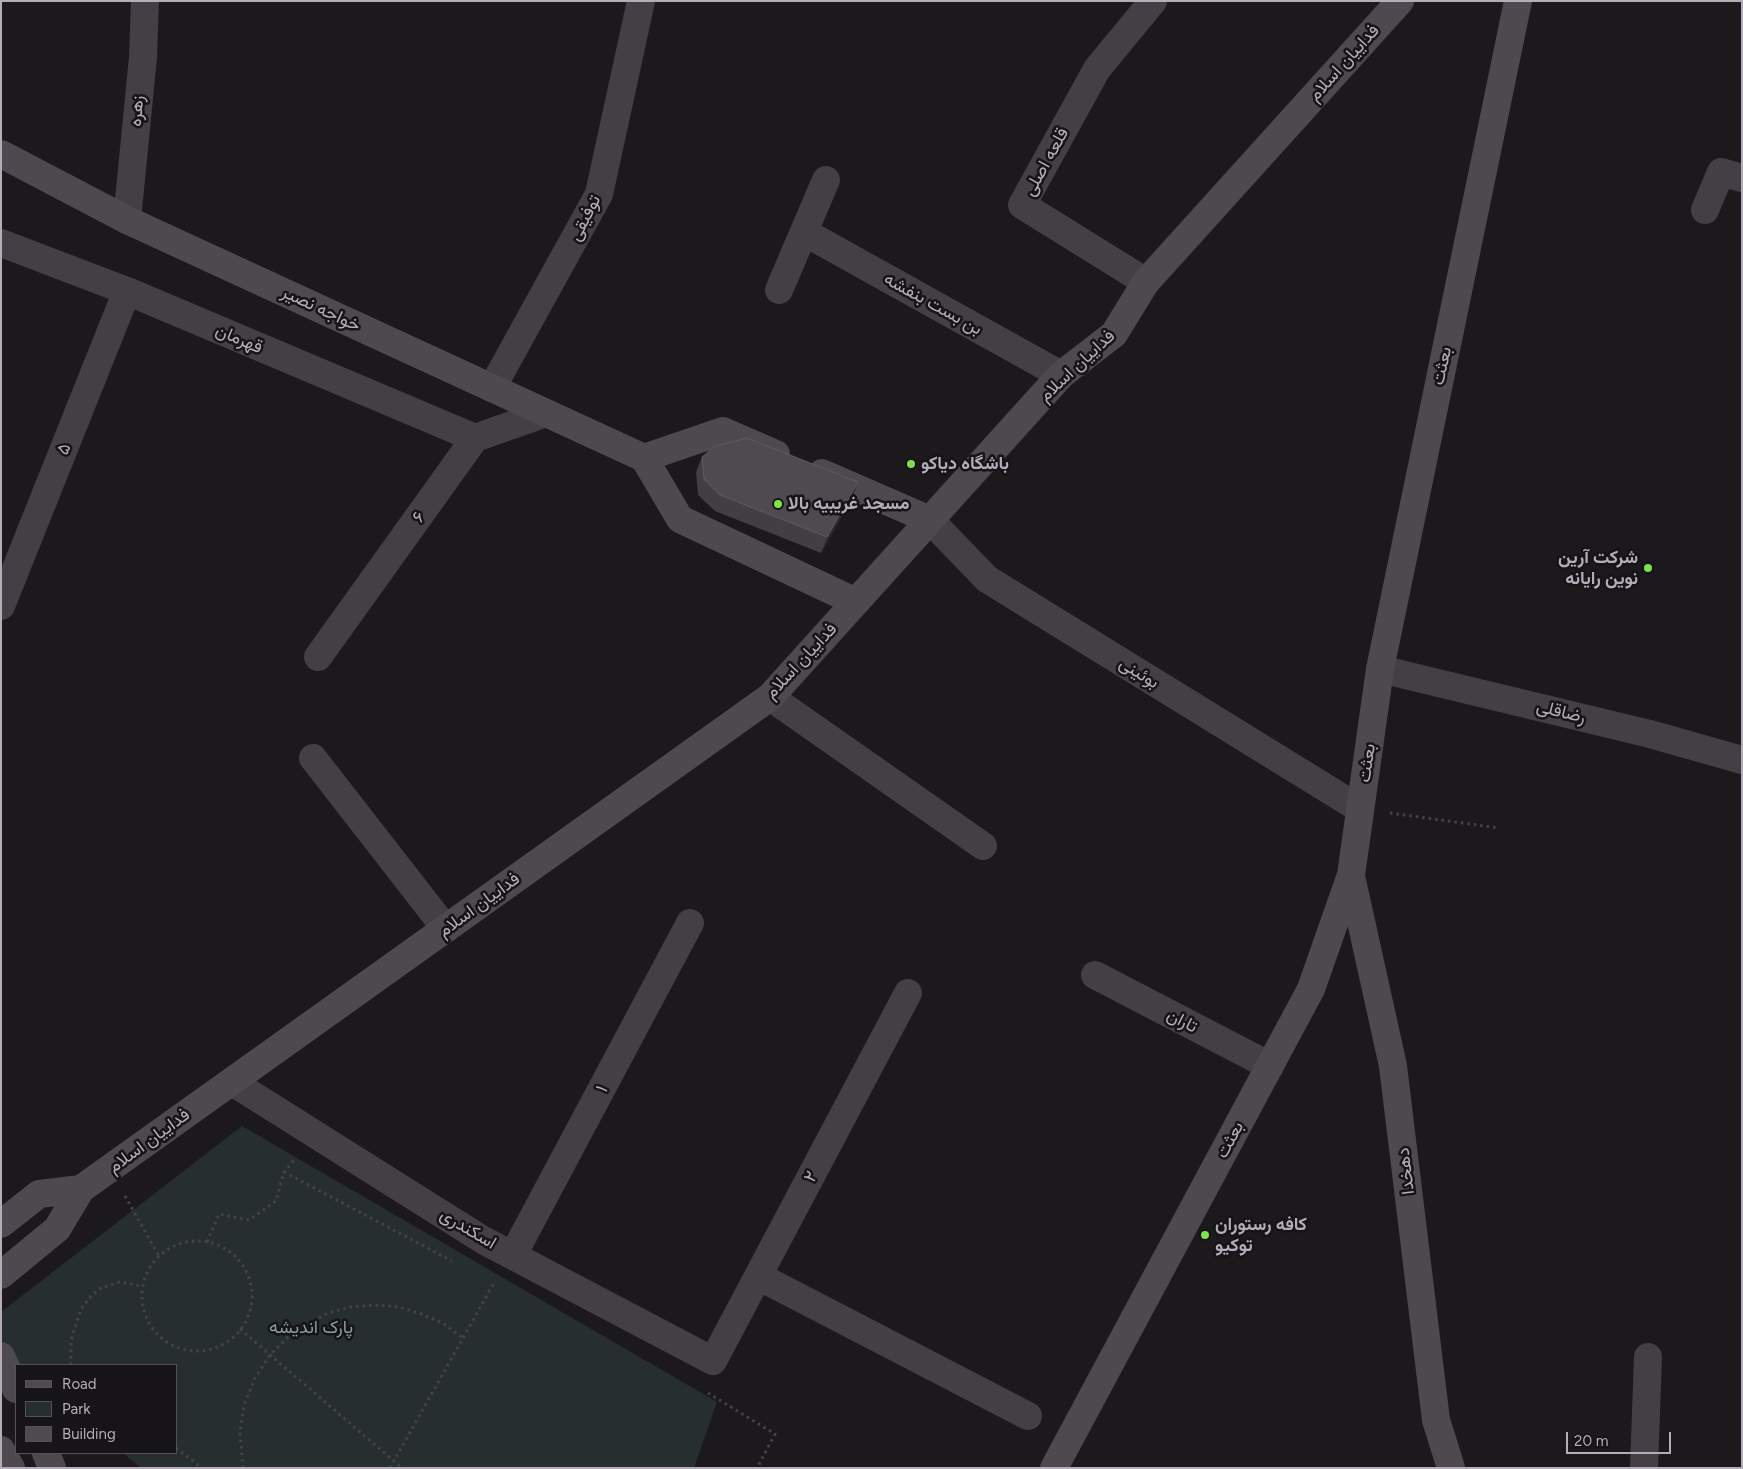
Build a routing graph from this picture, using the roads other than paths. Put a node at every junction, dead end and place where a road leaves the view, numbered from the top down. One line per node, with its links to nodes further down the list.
1 (145, 1): 10 (street, زهره)
2 (641, 1): 17 (street, توفیقی)
3 (1153, 1): 13 (street, قلعه اصلی)
4 (1400, 1): 13 (main road, فداییان اسلام)
5 (1518, 1): 25 (main road, بعثت)
6 (1, 154): 10 (main road, خواجه نصیر)
7 (1742, 178): 9 (street)
8 (826, 180): 11 (street)
9 (1705, 210)
10 (127, 220): 17 (main road, خواجه نصیر)
11 (804, 232): 14 (street); 16 (street, بن بست بنفشه)
12 (1, 243): 15 (street, قهرمان)
13 (1146, 282): 16 (main road, فداییان اسلام)
14 (779, 290)
15 (127, 291): 19 (street, قهرمان); 23 (street, ۵)
16 (1061, 375): 21 (main road, فداییان اسلام)
17 (492, 388): 18 (main road, خواجه نصیر)
18 (546, 413): 19 (street); 20 (main road, خواجه نصیر)
19 (475, 438): 24 (street, ۶)
20 (644, 458): 21 (main road); 22 (main road)
21 (930, 520): 22 (main road, فداییان اسلام); 29 (street, بوئینی)
22 (856, 602): 26 (main road, فداییان اسلام)
23 (1, 606)
24 (318, 657)
25 (1380, 669): 28 (street, رضاقلی); 29 (main road, بعثت)
26 (770, 697): 30 (street); 33 (main road, فداییان اسلام)
27 (313, 758): 33 (street)
28 (1742, 760)
29 (1360, 809): 31 (main road, بعثت)
30 (983, 846)
31 (1351, 875): 36 (main road, بعثت); 53 (main road, دهخدا)
32 (690, 923): 40 (street, ۱)
33 (446, 928): 37 (main road, فداییان اسلام)
34 (1095, 975): 36 (street, تاران)
35 (908, 993): 42 (street, ۲)
36 (1270, 1066): 52 (main road, بعثت)
37 (232, 1082): 38 (main road, فداییان اسلام); 40 (street, اسکندری)
38 (81, 1189): 39 (main road, فداییان اسلام); 41 (main road, فداییان اسلام)
39 (1, 1224)
40 (513, 1255): 45 (street, اسکندری)
41 (1, 1275)
42 (758, 1276): 45 (street, ۲); 47 (street)
43 (1, 1356): 46 (main road)
44 (1648, 1357): 54 (street)
45 (713, 1360)
46 (15, 1386)
47 (1028, 1416)
48 (1, 1450): 50 (main road)
49 (46, 1454): 51 (main road)
50 (11, 1468)
51 (52, 1468)
52 (1054, 1468)
53 (1451, 1468)
54 (1644, 1468)

